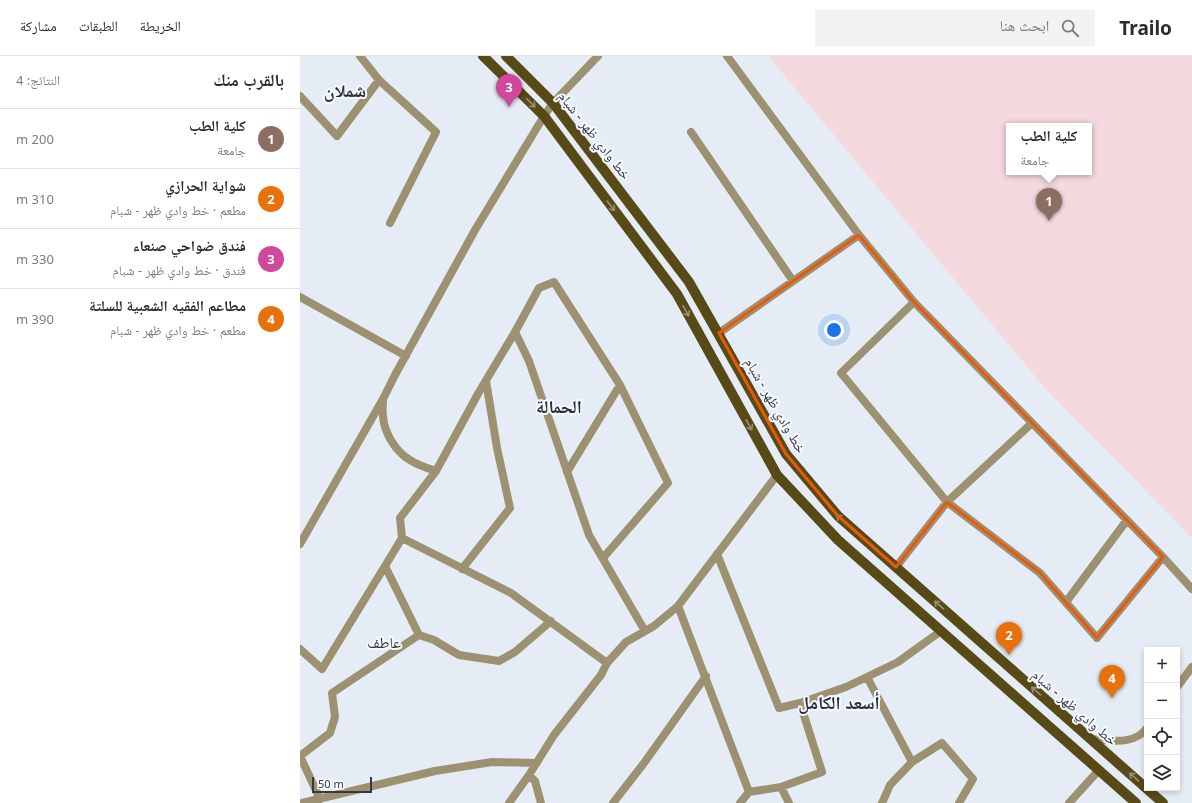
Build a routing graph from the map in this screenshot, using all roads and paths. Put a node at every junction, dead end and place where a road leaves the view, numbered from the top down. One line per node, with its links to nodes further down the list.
1 (360, 56): 6 (street)
2 (483, 56): 9 (main road, خط وادي ظهر - شبام, one-way to 9)
3 (506, 56): 8 (main road, خط وادي ظهر - شبام)
4 (598, 56): 8 (street)
5 (727, 56): 12 (street)
6 (379, 80): 7 (street); 11 (street)
7 (300, 96)
8 (553, 103): 9 (street); 17 (main road, خط وادي ظهر - شبام)
9 (544, 116): 18 (street); 25 (main road, خط وادي ظهر - شبام, one-way to 25)
10 (691, 132): 13 (street)
11 (390, 223)
12 (860, 235): 13 (street); 15 (street)
13 (793, 281): 17 (street)
14 (300, 297): 18 (street)
15 (914, 302): 22 (street); 26 (street)
16 (515, 332): 19 (street); 20 (street); 24 (street)
17 (719, 333): 34 (main road, خط وادي ظهر - شبام, one-way to 17)
18 (406, 356): 21 (street)
19 (486, 380): 23 (street); 35 (street)
20 (620, 385): 24 (street); 32 (street)
21 (383, 399): 23 (street); 29 (street)
22 (1032, 423): 26 (street); 27 (street)
23 (436, 472): 28 (street)
24 (567, 472): 32 (street)
25 (777, 475): 30 (street); 41 (main road, خط وادي ظهر - شبام)
26 (947, 502): 34 (street); 37 (street)
27 (1127, 520): 31 (street); 37 (street)
28 (402, 538): 33 (street); 35 (street)
29 (300, 544)
30 (717, 554): 38 (street); 49 (street)
31 (1162, 557): 36 (street); 37 (street)
32 (602, 558): 40 (street)
33 (385, 566): 42 (street); 43 (street)
34 (896, 568): 51 (main road, خط وادي ظهر - شبام, one-way to 34)
35 (462, 569): 39 (street)
36 (1192, 589)
37 (1066, 602)
38 (678, 606): 40 (street); 46 (street)
39 (551, 621): 42 (street); 44 (street)
40 (645, 631): 44 (street)
41 (941, 631): 47 (street); 54 (main road, خط وادي ظهر - شبام)
42 (419, 635): 58 (street)
43 (300, 649)
44 (607, 663): 53 (street)
45 (1192, 667): 48 (street)
46 (706, 676): 57 (street); 63 (street)
47 (867, 677): 49 (street); 52 (street)
48 (1180, 683)
49 (800, 703): 56 (street)
50 (1144, 732): 51 (street)
51 (1090, 739): 59 (main road, خط وادي ظهر - شبام, one-way to 51)
52 (912, 762): 66 (street); 67 (street)
53 (536, 763): 55 (street); 58 (street)
54 (1098, 770): 68 (street); 69 (main road, خط وادي ظهر - شبام)
55 (529, 775): 60 (street); 62 (street)
56 (781, 787): 57 (street); 65 (street)
57 (749, 792): 64 (street)
58 (320, 799): 61 (street)
59 (1159, 801)
60 (543, 802)
61 (302, 803)
62 (509, 803)
63 (613, 803)
64 (740, 803)
65 (789, 803)
66 (882, 803)
67 (959, 803)
68 (1069, 803)
69 (1136, 803)

